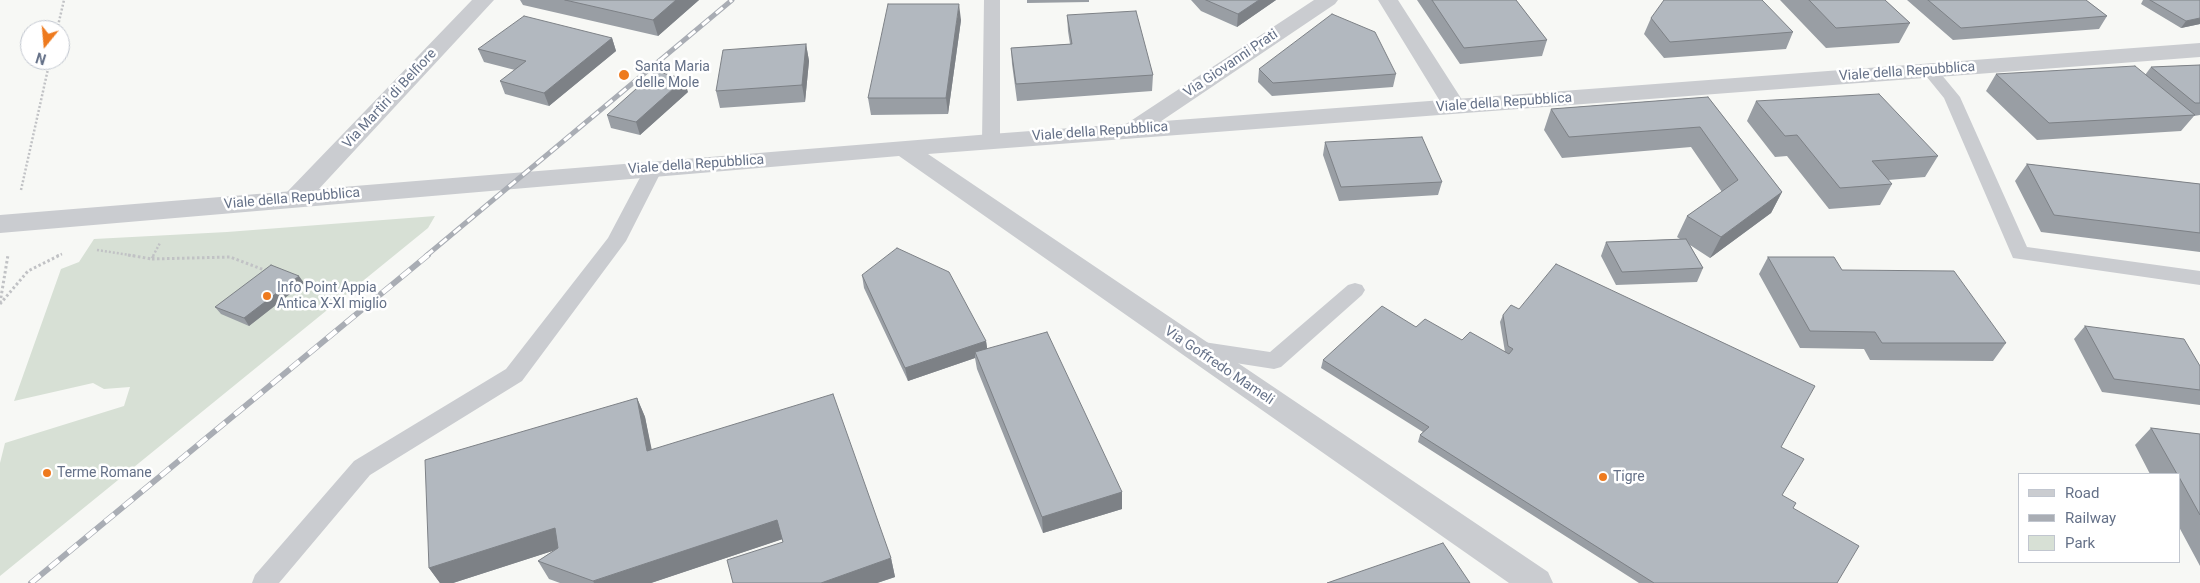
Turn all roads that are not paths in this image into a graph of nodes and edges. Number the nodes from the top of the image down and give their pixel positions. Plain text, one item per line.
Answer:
1 (484, 0) edge
2 (992, 0) edge
3 (1328, 0) edge
4 (1388, 0) edge
5 (2200, 50) edge
6 (1930, 71) junction
7 (1454, 106) junction
8 (1134, 129) junction
9 (991, 141) junction
10 (903, 148) junction
11 (654, 168) junction
12 (296, 198) junction
13 (7, 224) edge
14 (2200, 278) edge
15 (1355, 290) dead end
16 (1193, 348) junction
17 (264, 583) edge
18 (1536, 583) edge

1 - 12 street, Via Martiri di Belfiore
2 - 9 lane
3 - 8 street, Via Giovanni Prati
4 - 7 street
5 - 6 street, Viale della Repubblica
6 - 7 street, Viale della Repubblica
6 - 14 lane
7 - 8 street, Viale della Repubblica
8 - 9 street, Viale della Repubblica
9 - 10 street, Viale della Repubblica
10 - 11 street, Viale della Repubblica
10 - 16 street, Via Goffredo Mameli
11 - 12 street, Viale della Repubblica
11 - 17 lane
12 - 13 street, Viale della Repubblica
15 - 16 lane
16 - 18 street, Via Goffredo Mameli

